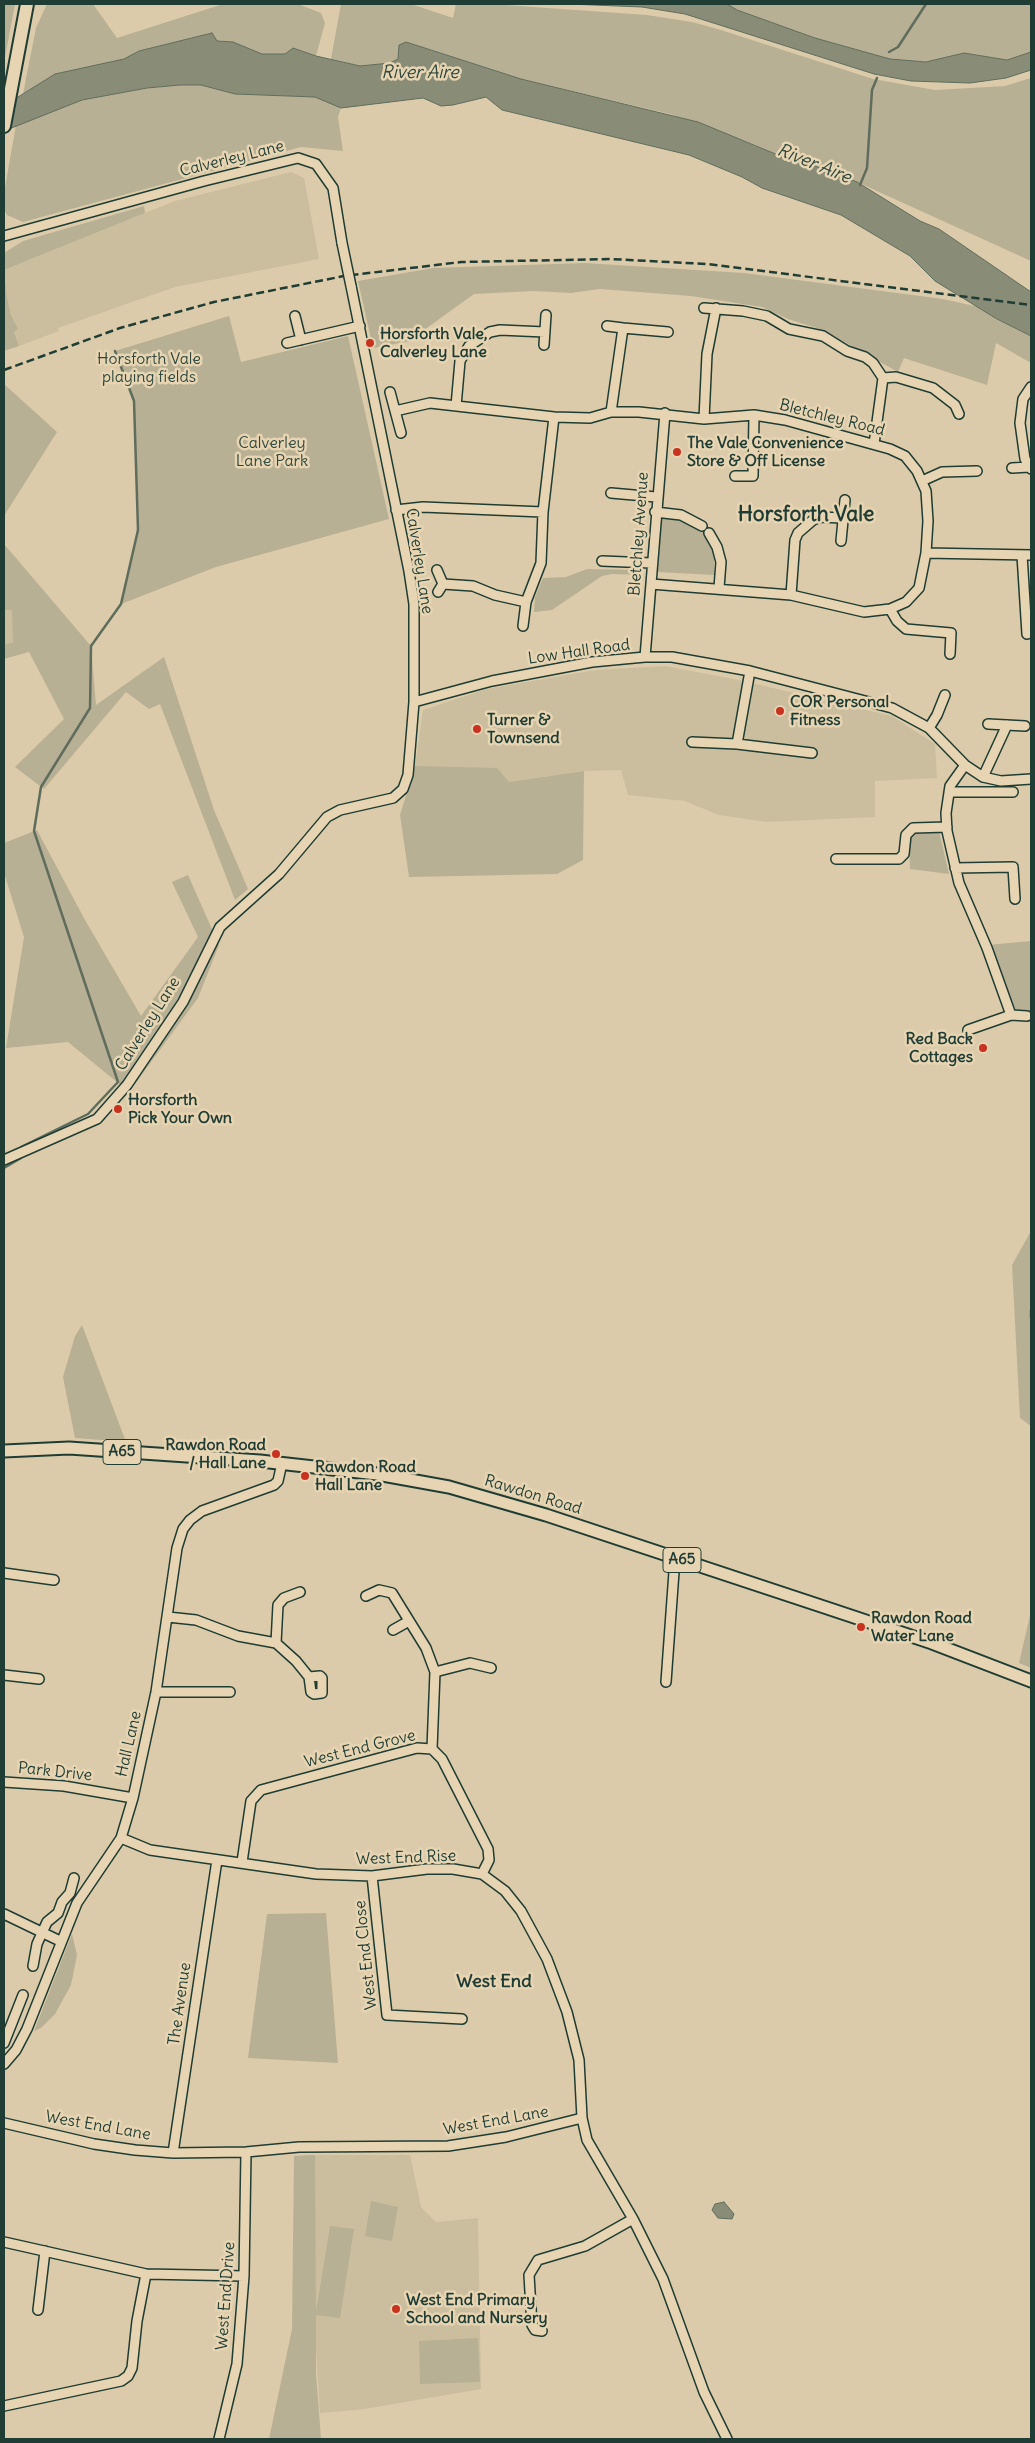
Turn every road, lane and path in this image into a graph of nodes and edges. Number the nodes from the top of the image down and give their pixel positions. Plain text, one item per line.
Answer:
1 (28, 6) edge
2 (4, 126) edge
3 (4, 236) edge
4 (704, 308) dead end
5 (716, 308) junction
6 (546, 315) dead end
7 (295, 316) dead end
8 (360, 326) junction
9 (607, 326) dead end
10 (623, 328) junction
11 (545, 332) junction
12 (668, 332) dead end
13 (301, 340) junction
14 (287, 343) dead end
15 (544, 345) dead end
16 (883, 378) junction
17 (1031, 387) edge
18 (390, 392) dead end
19 (456, 406) junction
20 (395, 411) junction
21 (611, 412) junction
22 (664, 413) junction
23 (959, 414) dead end
24 (754, 415) junction
25 (554, 417) junction
26 (704, 419) junction
27 (401, 433) dead end
28 (874, 444) junction
29 (1012, 468) dead end
30 (1030, 468) edge
31 (977, 471) dead end
32 (735, 476) dead end
33 (922, 481) junction
34 (612, 493) dead end
35 (656, 497) junction
36 (845, 500) dead end
37 (396, 510) junction
38 (543, 512) junction
39 (655, 512) junction
40 (843, 518) junction
41 (702, 526) dead end
42 (709, 533) dead end
43 (841, 541) dead end
44 (926, 553) junction
45 (1027, 555) edge
46 (602, 561) dead end
47 (651, 564) junction
48 (437, 570) dead end
49 (443, 584) junction
50 (650, 584) junction
51 (719, 588) junction
52 (438, 592) dead end
53 (791, 596) junction
54 (526, 602) junction
55 (890, 609) junction
56 (523, 626) dead end
57 (1031, 633) edge
58 (950, 654) dead end
59 (645, 657) junction
60 (750, 671) junction
61 (945, 695) dead end
62 (414, 702) junction
63 (988, 724) dead end
64 (1007, 725) junction
65 (1025, 726) dead end
66 (929, 728) junction
67 (692, 742) dead end
68 (737, 744) junction
69 (812, 752) dead end
70 (965, 765) junction
71 (983, 776) junction
72 (1031, 779) edge
73 (949, 792) junction
74 (1013, 792) dead end
75 (947, 827) junction
76 (836, 859) dead end
77 (956, 868) junction
78 (1015, 899) dead end
79 (1012, 1015) junction
80 (1027, 1016) dead end
81 (968, 1030) dead end
82 (4, 1160) edge
83 (4, 1451) edge
84 (282, 1463) junction
85 (675, 1558) junction
86 (4, 1573) edge
87 (54, 1580) dead end
88 (300, 1592) dead end
89 (366, 1596) dead end
90 (168, 1617) junction
91 (408, 1621) junction
92 (394, 1630) dead end
93 (276, 1643) junction
94 (491, 1668) dead end
95 (435, 1672) junction
96 (4, 1675) edge
97 (309, 1676) dead end
98 (39, 1679) dead end
99 (1031, 1681) edge
100 (666, 1682) dead end
101 (156, 1692) junction
102 (230, 1692) dead end
103 (432, 1749) junction
104 (4, 1782) edge
105 (133, 1798) junction
106 (121, 1838) junction
107 (217, 1860) junction
108 (242, 1862) junction
109 (482, 1874) junction
110 (372, 1876) junction
111 (74, 1878) dead end
112 (4, 1914) edge
113 (43, 1933) junction
114 (60, 1941) junction
115 (33, 1966) dead end
116 (23, 1996) dead end
117 (462, 2019) dead end
118 (7, 2023) edge
119 (4, 2043) edge
120 (4, 2064) edge
121 (582, 2118) junction
122 (4, 2123) edge
123 (246, 2152) junction
124 (173, 2153) junction
125 (634, 2219) junction
126 (4, 2242) edge
127 (45, 2251) junction
128 (146, 2274) junction
129 (244, 2276) junction
130 (38, 2310) dead end
131 (542, 2332) dead end
132 (4, 2406) edge
133 (219, 2439) edge
134 (727, 2439) edge

1 - 2 highway
3 - 8 street, Calverley Lane, bridge
4 - 5 street
5 - 16 street
5 - 26 street
6 - 11 street
7 - 13 street
8 - 13 street
8 - 37 street, Calverley Lane
9 - 10 street
10 - 12 street
10 - 21 street
11 - 15 street
11 - 19 street
13 - 14 street
16 - 23 street
16 - 28 street
17 - 30 street
18 - 20 street
19 - 20 street, Bletchley Road
19 - 25 street, Bletchley Road
20 - 27 street
21 - 22 street, Bletchley Road
21 - 25 street, Bletchley Road
22 - 26 street, Bletchley Road
22 - 35 street, Bletchley Avenue
24 - 26 street, Bletchley Road
24 - 28 street, Bletchley Road
24 - 32 street
25 - 38 street
28 - 33 street, Bletchley Road
29 - 30 street
31 - 33 street
33 - 44 street, Bletchley Road
34 - 35 street
35 - 39 street, Bletchley Avenue
36 - 40 street
37 - 38 street
37 - 62 street, Calverley Lane
38 - 54 street
39 - 41 street
39 - 47 street, Bletchley Avenue
40 - 43 street
40 - 53 street
42 - 51 street
44 - 45 street
44 - 55 street, Bletchley Road
45 - 57 street
46 - 47 street
47 - 50 street, Bletchley Avenue
48 - 49 street
49 - 52 street
49 - 54 street
50 - 51 street, Bletchley Road
50 - 59 street, Bletchley Avenue
51 - 53 street, Bletchley Road
53 - 55 street, Bletchley Road
54 - 56 street
55 - 58 street
59 - 60 street, Low Hall Road
59 - 62 street, Low Hall Road
60 - 66 street, Low Hall Road
60 - 68 street
61 - 66 street
62 - 82 street, Calverley Lane
63 - 64 street
64 - 65 street
64 - 71 street
66 - 70 street, Low Hall Road
67 - 68 street
68 - 69 street
70 - 71 street, Low Hall Road
70 - 73 street
71 - 72 street, Low Hall Road
73 - 74 street
73 - 75 street
75 - 76 street
75 - 77 street
77 - 78 street
77 - 79 street
79 - 80 street
79 - 81 street
83 - 84 main road, Rawdon Road / A65
84 - 85 main road, Rawdon Road / A65
84 - 90 street, Hall Lane
85 - 99 main road, Rawdon Road / A65
85 - 100 street
86 - 87 street
88 - 93 street
89 - 91 street
90 - 93 street
90 - 101 street, Hall Lane
91 - 92 street
91 - 95 street
93 - 97 street
94 - 95 street
95 - 103 street
96 - 98 street
101 - 102 street
101 - 105 street, Hall Lane
103 - 108 street, West End Grove
103 - 109 street, West End Grove
104 - 105 street, Park Drive
105 - 106 street, Hall Lane
106 - 107 street, West End Rise
106 - 114 street, Hall Lane
107 - 108 street, West End Rise
107 - 124 street, The Avenue
108 - 110 street, West End Rise
109 - 110 street, West End Rise
109 - 121 street, West End Rise
110 - 117 street, West End Close
111 - 113 street
112 - 113 street
113 - 114 street
113 - 115 street
114 - 120 street, Hall Lane
116 - 118 street
118 - 119 street
121 - 123 street, West End Lane
121 - 125 street
122 - 124 street, West End Lane
123 - 124 street, West End Lane
123 - 129 street, West End Drive
125 - 131 street
125 - 134 street
126 - 127 street
127 - 128 street
127 - 130 street
128 - 129 street
128 - 132 street
129 - 133 street, West End Drive

